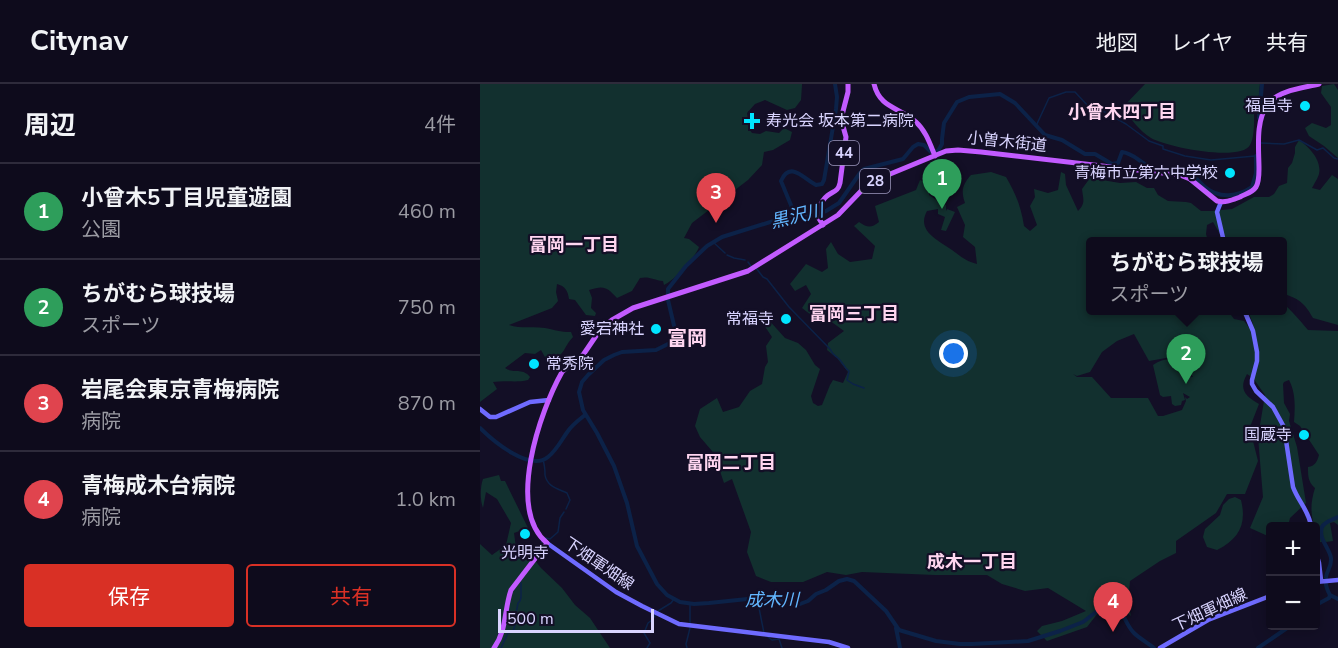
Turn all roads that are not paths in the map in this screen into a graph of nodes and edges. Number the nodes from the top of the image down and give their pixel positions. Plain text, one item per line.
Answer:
1 (848, 84) edge
2 (874, 84) edge
3 (1319, 84) edge
4 (934, 153) junction
5 (1221, 202) junction
6 (823, 225) junction
7 (1223, 237) edge
8 (1246, 315) edge
9 (549, 400) junction
10 (480, 409) edge
11 (1310, 522) edge
12 (547, 543) junction
13 (1338, 580) edge
14 (1322, 581) edge
15 (1266, 598) edge
16 (494, 648) edge
17 (848, 648) edge
18 (1160, 648) edge

1 - 6 main road, 44
2 - 4 main road
3 - 5 main road
4 - 5 main road, 小曽木街道 / 28
4 - 6 main road, 小曽木街道 / 28
5 - 7 main road
6 - 9 main road, 小曽木街道 / 28
8 - 11 main road
9 - 10 main road
9 - 12 main road, 小曽木街道 / 28
12 - 16 main road
12 - 17 main road, 下畑軍畑線
13 - 14 main road
15 - 18 main road, 下畑軍畑線

